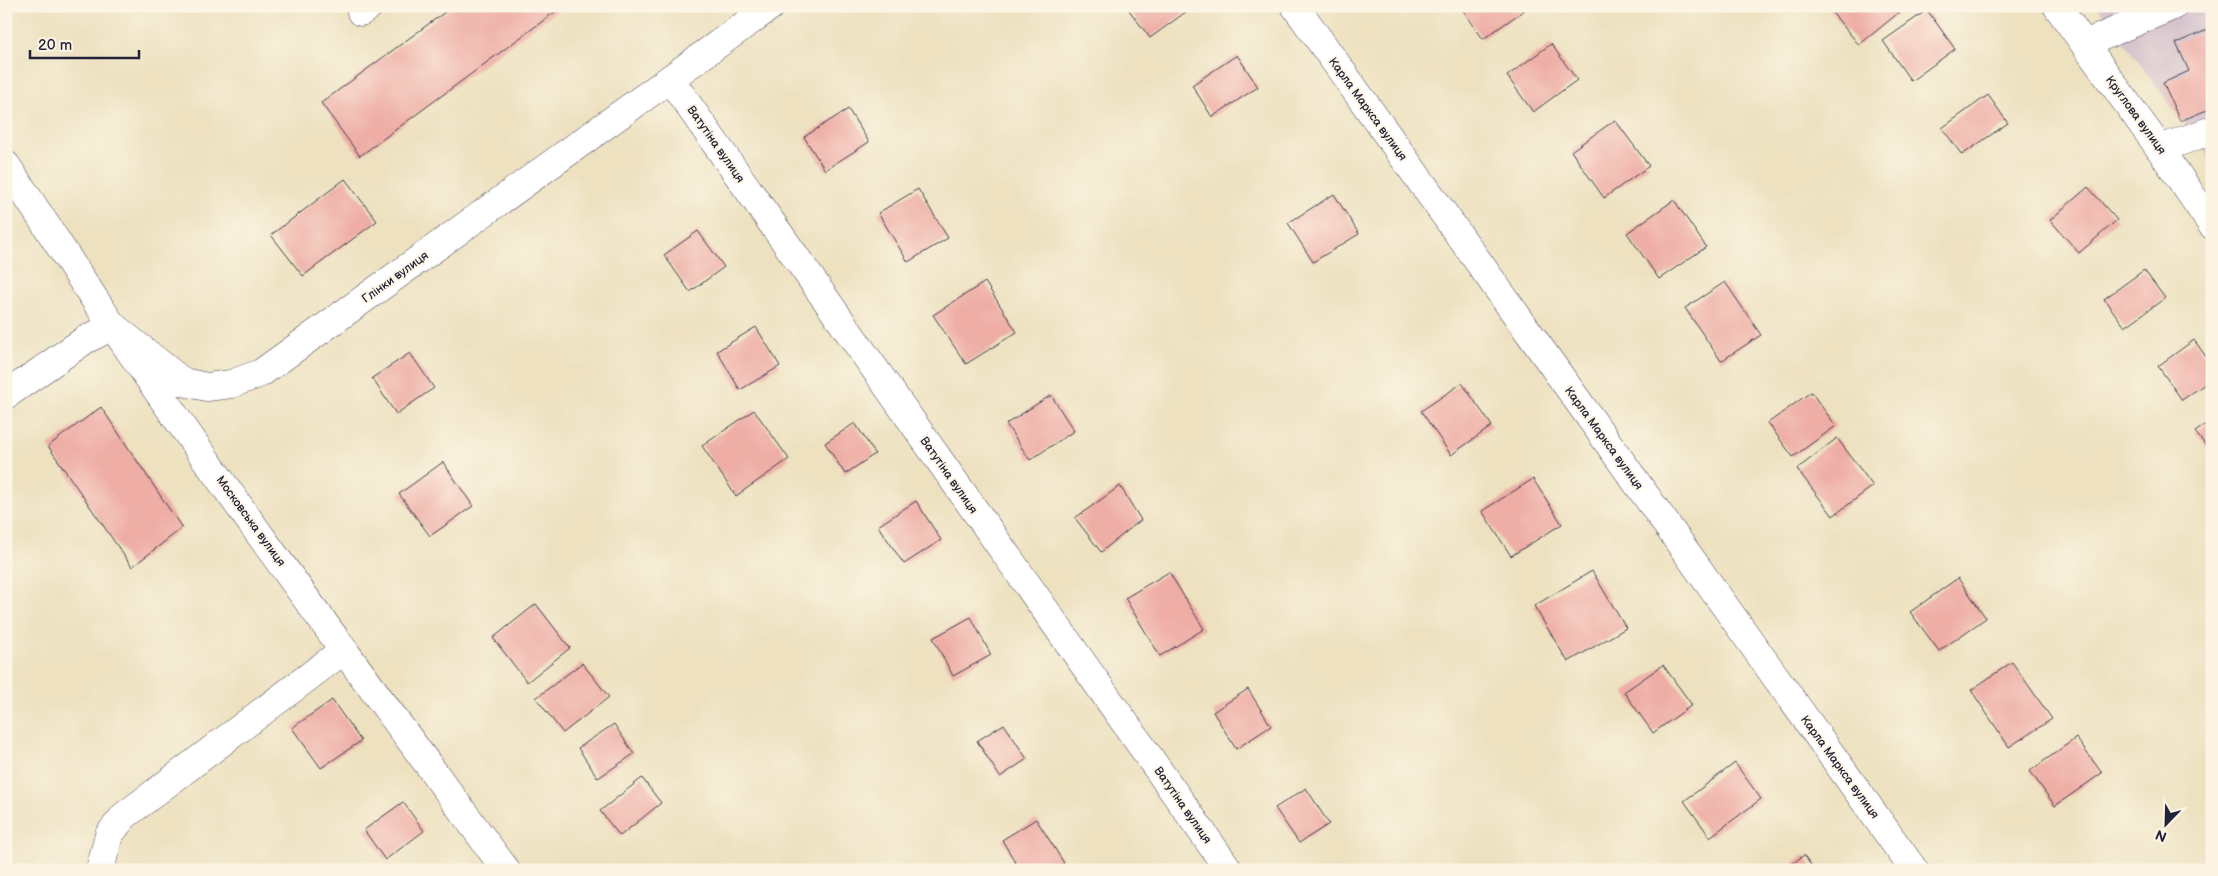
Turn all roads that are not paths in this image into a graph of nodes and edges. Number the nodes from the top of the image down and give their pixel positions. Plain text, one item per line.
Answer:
1 (771, 6) edge
2 (1295, 6) edge
3 (2057, 6) edge
4 (2173, 6) edge
5 (2085, 44) junction
6 (670, 79) junction
7 (2212, 130) edge
8 (2160, 149) junction
9 (6, 165) edge
10 (2212, 225) edge
11 (113, 326) junction
12 (6, 395) edge
13 (344, 650) junction
14 (100, 870) edge
15 (506, 870) edge
16 (1229, 870) edge
17 (1914, 870) edge

1 - 6 street, Глінки вулиця
2 - 17 street, Карла Маркса вулиця
3 - 5 street, Круглова вулиця
4 - 5 street
5 - 8 street, Круглова вулиця
6 - 11 street, Глінки вулиця
6 - 16 street, Ватутіна вулиця
7 - 8 street
8 - 10 street, Круглова вулиця
9 - 11 street, Московська вулиця
11 - 12 street
11 - 13 street, Московська вулиця
13 - 14 street
13 - 15 street, Московська вулиця

